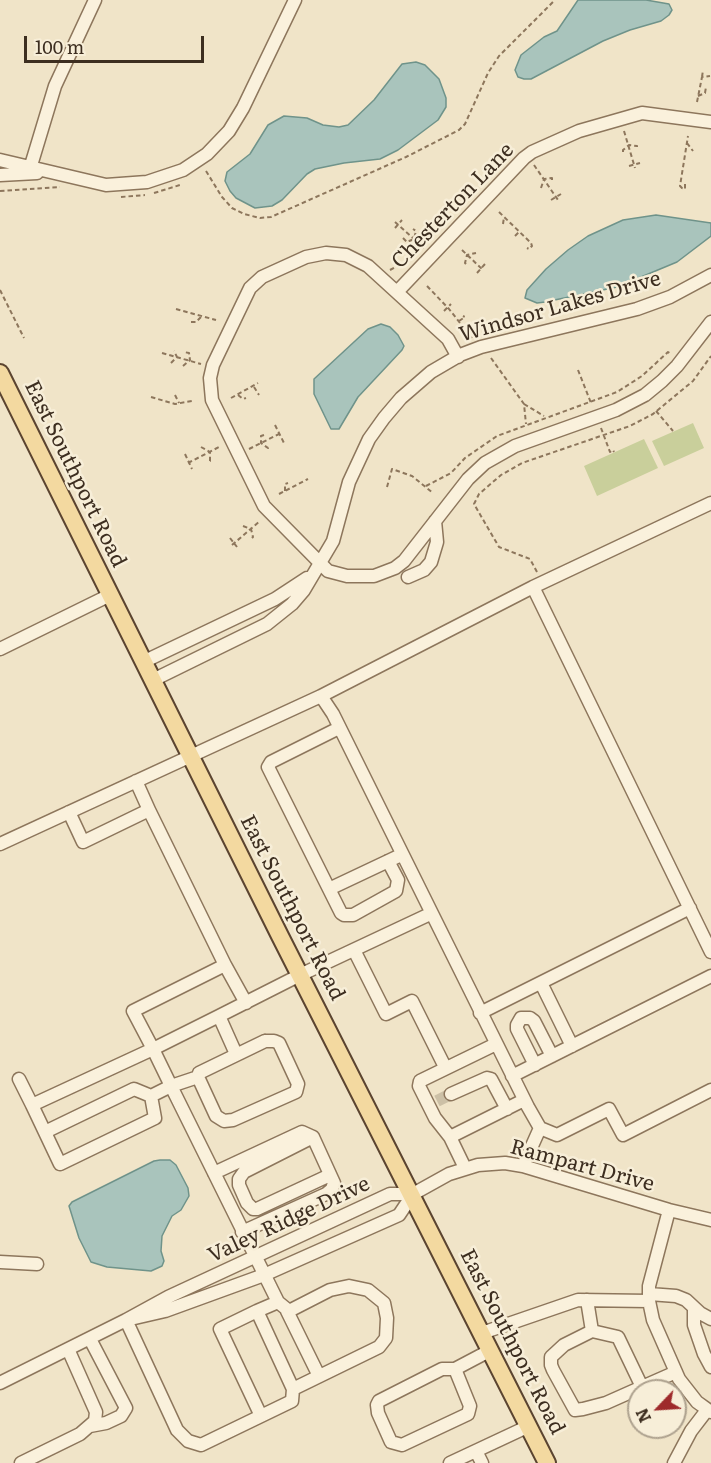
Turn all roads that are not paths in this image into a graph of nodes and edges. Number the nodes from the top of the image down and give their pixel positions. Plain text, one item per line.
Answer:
1 (95, 0) edge
2 (295, 0) edge
3 (711, 122) edge
4 (0, 160) edge
5 (30, 169) junction
6 (0, 176) edge
7 (709, 281) edge
8 (397, 292) junction
9 (711, 322) edge
10 (458, 357) junction
11 (0, 373) edge
12 (711, 503) edge
13 (435, 521) junction
14 (320, 565) junction
15 (408, 577) dead end
16 (538, 584) junction
17 (110, 595) junction
18 (0, 649) edge
19 (144, 662) junction
20 (153, 680) junction
21 (321, 696) junction
22 (339, 728) junction
23 (190, 756) junction
24 (136, 781) junction
25 (149, 810) junction
26 (69, 812) junction
27 (0, 844) edge
28 (401, 855) junction
29 (388, 861) junction
30 (328, 889) junction
31 (690, 908) junction
32 (430, 914) junction
33 (354, 950) junction
34 (711, 952) edge
35 (225, 965) junction
36 (300, 975) junction
37 (711, 976) edge
38 (541, 983) junction
39 (246, 1003) junction
40 (480, 1013) junction
41 (219, 1016) junction
42 (496, 1044) junction
43 (572, 1046) junction
44 (153, 1048) junction
45 (236, 1054) junction
46 (552, 1056) junction
47 (535, 1065) junction
48 (445, 1067) junction
49 (512, 1076) junction
50 (198, 1077) junction
51 (19, 1079) dead end
52 (171, 1086) junction
53 (711, 1090) edge
54 (451, 1094) tunnel mouth
55 (151, 1096) junction
56 (524, 1100) junction
57 (32, 1105) junction
58 (507, 1109) junction
59 (540, 1128) junction
60 (45, 1132) junction
61 (314, 1137) junction
62 (450, 1137) junction
63 (523, 1166) junction
64 (465, 1168) junction
65 (214, 1173) junction
66 (330, 1175) junction
67 (413, 1194) junction
68 (669, 1210) junction
69 (711, 1220) edge
70 (242, 1232) junction
71 (255, 1257) junction
72 (0, 1262) edge
73 (37, 1264) dead end
74 (264, 1275) junction
75 (649, 1297) junction
76 (587, 1300) junction
77 (283, 1306) junction
78 (694, 1308) junction
79 (256, 1311) junction
80 (711, 1319) edge
81 (126, 1320) junction
82 (592, 1331) junction
83 (482, 1333) junction
84 (90, 1339) junction
85 (68, 1349) junction
86 (491, 1350) junction
87 (711, 1367) edge
88 (455, 1369) junction
89 (676, 1372) junction
90 (319, 1376) junction
91 (638, 1379) edge
92 (660, 1379) edge
93 (0, 1383) edge
94 (293, 1389) junction
95 (627, 1394) edge
96 (709, 1411) edge
97 (261, 1416) junction
98 (90, 1426) junction
99 (529, 1426) junction
100 (476, 1451) junction
101 (21, 1463) edge
102 (450, 1463) edge
103 (482, 1463) edge
104 (547, 1463) edge
105 (674, 1463) edge

1 - 5 street
2 - 5 street
3 - 8 street, Chesterton Lane
4 - 5 street
5 - 6 street
7 - 10 street, Windsor Lakes Drive
8 - 10 street
8 - 14 street
9 - 13 street
10 - 14 street, Windsor Lakes Drive
11 - 17 main road, East Southport Road
12 - 16 street
13 - 14 street
13 - 15 street
14 - 19 street, Windsor Lakes Drive
14 - 20 street, Windsor Lakes Drive
16 - 21 street
16 - 31 street
17 - 18 street
17 - 19 main road, East Southport Road
19 - 20 main road, East Southport Road
20 - 23 main road, East Southport Road
21 - 22 street
21 - 23 street
22 - 28 street
22 - 30 street
23 - 24 street
23 - 36 main road, East Southport Road
24 - 25 street
24 - 26 street
25 - 26 street
25 - 35 street
26 - 27 street
28 - 29 street
28 - 32 street
29 - 30 street
29 - 30 street
31 - 34 street
31 - 38 street
32 - 33 street
32 - 40 street
33 - 36 street
33 - 48 street
35 - 39 street
35 - 44 street
36 - 39 street
36 - 67 main road, East Southport Road
37 - 43 street
38 - 40 street
38 - 43 street
39 - 41 street
40 - 42 street
41 - 44 street
41 - 45 street
42 - 48 street
42 - 49 street
43 - 46 street
44 - 52 street
44 - 57 street
45 - 50 street
45 - 50 street
46 - 47 street
46 - 47 street
47 - 49 street
48 - 62 street
49 - 56 street
50 - 52 street
51 - 57 street
52 - 55 street
52 - 65 street
53 - 59 street
54 - 58 street
55 - 60 street
55 - 60 street
56 - 58 street
56 - 59 street
57 - 60 street
58 - 62 street
59 - 63 street
61 - 65 street
61 - 66 street
61 - 66 street
62 - 64 street
63 - 64 street, Rampart Drive
63 - 68 street, Rampart Drive
64 - 67 street, Rampart Drive
65 - 70 street
66 - 70 street
67 - 71 street, Valey Ridge Drive
67 - 74 street, Valey Ridge Drive
67 - 83 main road, East Southport Road
68 - 69 street, Rampart Drive
68 - 75 street
70 - 71 street
71 - 74 street
71 - 81 street, Valey Ridge Drive
72 - 73 street
74 - 77 street
74 - 81 street, Valey Ridge Drive
75 - 76 street
75 - 78 street
75 - 89 street
76 - 82 street
76 - 83 street
77 - 79 street
77 - 90 street
77 - 90 street
78 - 80 street
78 - 87 street
79 - 94 street
79 - 97 street
81 - 84 street, Valey Ridge Drive
81 - 97 street
82 - 91 street
82 - 95 street
83 - 86 main road, East Southport Road
84 - 85 street, Valey Ridge Drive
84 - 98 street
85 - 93 street, Valey Ridge Drive
85 - 98 street
86 - 88 street
86 - 99 main road, East Southport Road
88 - 88 street
89 - 92 street
89 - 96 street
90 - 94 street
94 - 97 street
96 - 105 street
98 - 101 street
99 - 100 street
99 - 104 main road, East Southport Road
100 - 102 street
100 - 103 street

